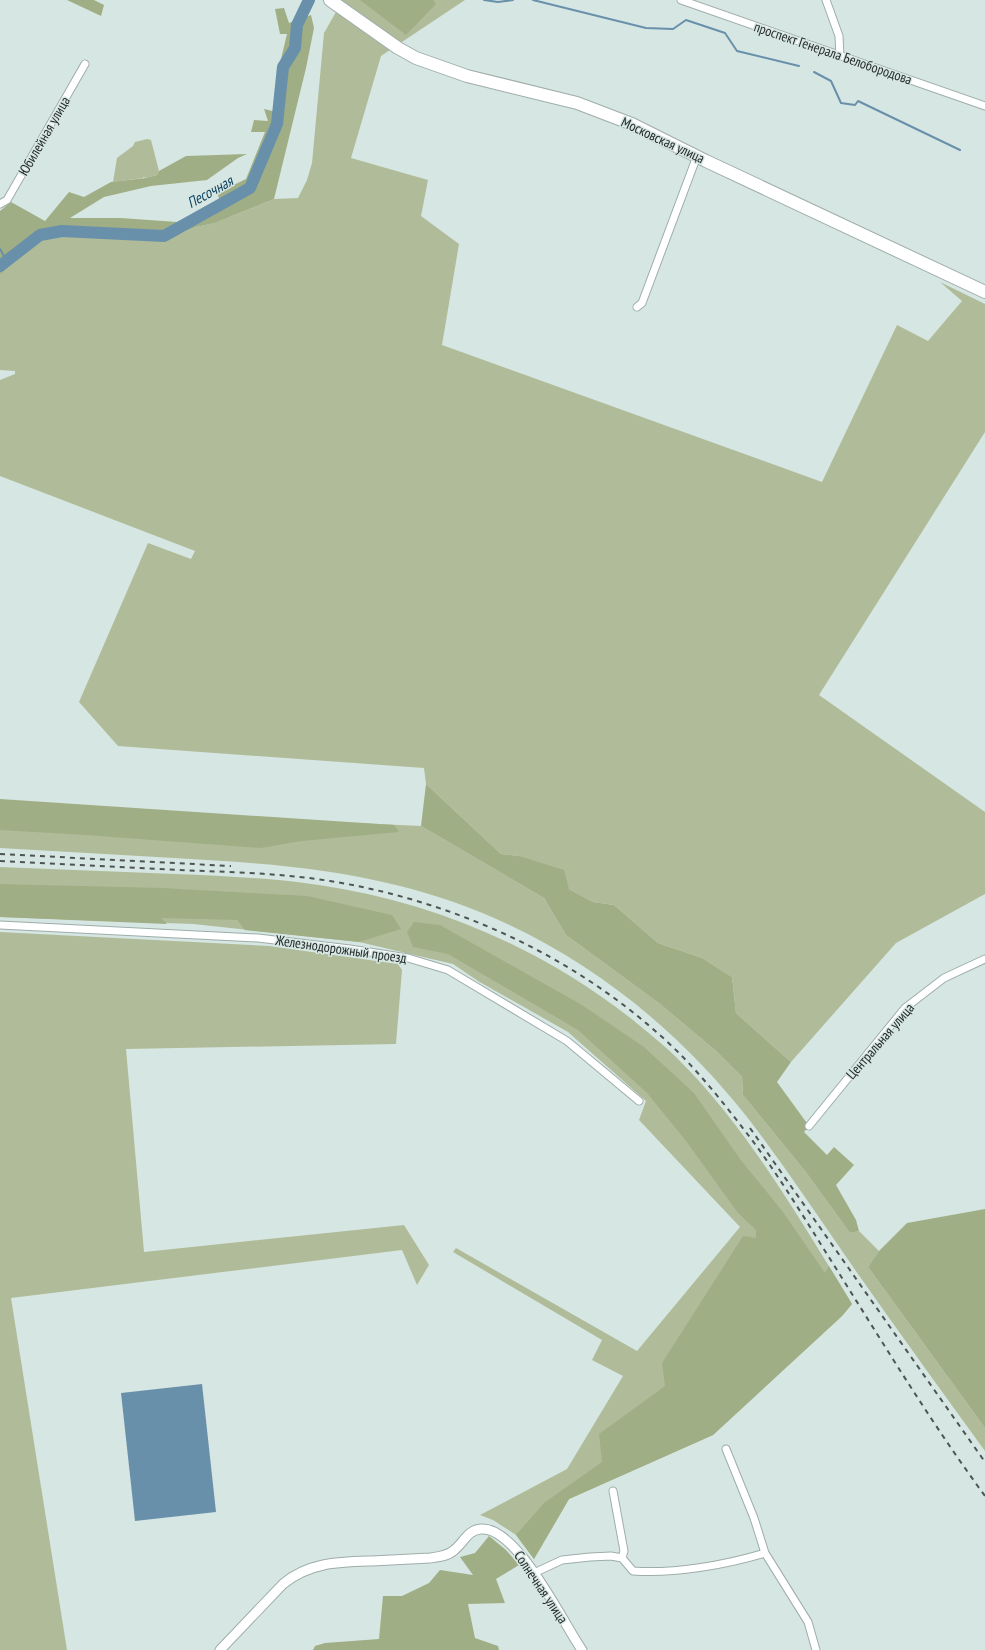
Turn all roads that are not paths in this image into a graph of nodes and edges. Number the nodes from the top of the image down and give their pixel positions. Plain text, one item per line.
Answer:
1 (681, 0) edge
2 (829, 1) edge
3 (333, 2) edge
4 (840, 56) junction
5 (86, 64) dead end
6 (985, 106) edge
7 (697, 156) junction
8 (0, 204) edge
9 (985, 292) edge
10 (637, 308) dead end
11 (0, 925) edge
12 (985, 960) edge
13 (639, 1101) dead end
14 (809, 1126) dead end
15 (726, 1449) dead end
16 (613, 1491) dead end
17 (765, 1553) junction
18 (622, 1558) junction
19 (534, 1573) junction
20 (220, 1650) edge
21 (582, 1650) edge
22 (816, 1650) edge

1 - 4 street, проспект Генерала Белобородова
2 - 4 street
3 - 7 main road, Московская улица
4 - 6 street, проспект Генерала Белобородова
5 - 8 street, Юбилейная улица
7 - 9 main road, Московская улица
7 - 10 street
11 - 13 street, Железнодорожный проезд
12 - 14 street, Центральная улица
15 - 17 street
16 - 18 street
17 - 18 street
17 - 22 street
18 - 19 street
19 - 20 street, Солнечная улица
19 - 21 street, Солнечная улица

